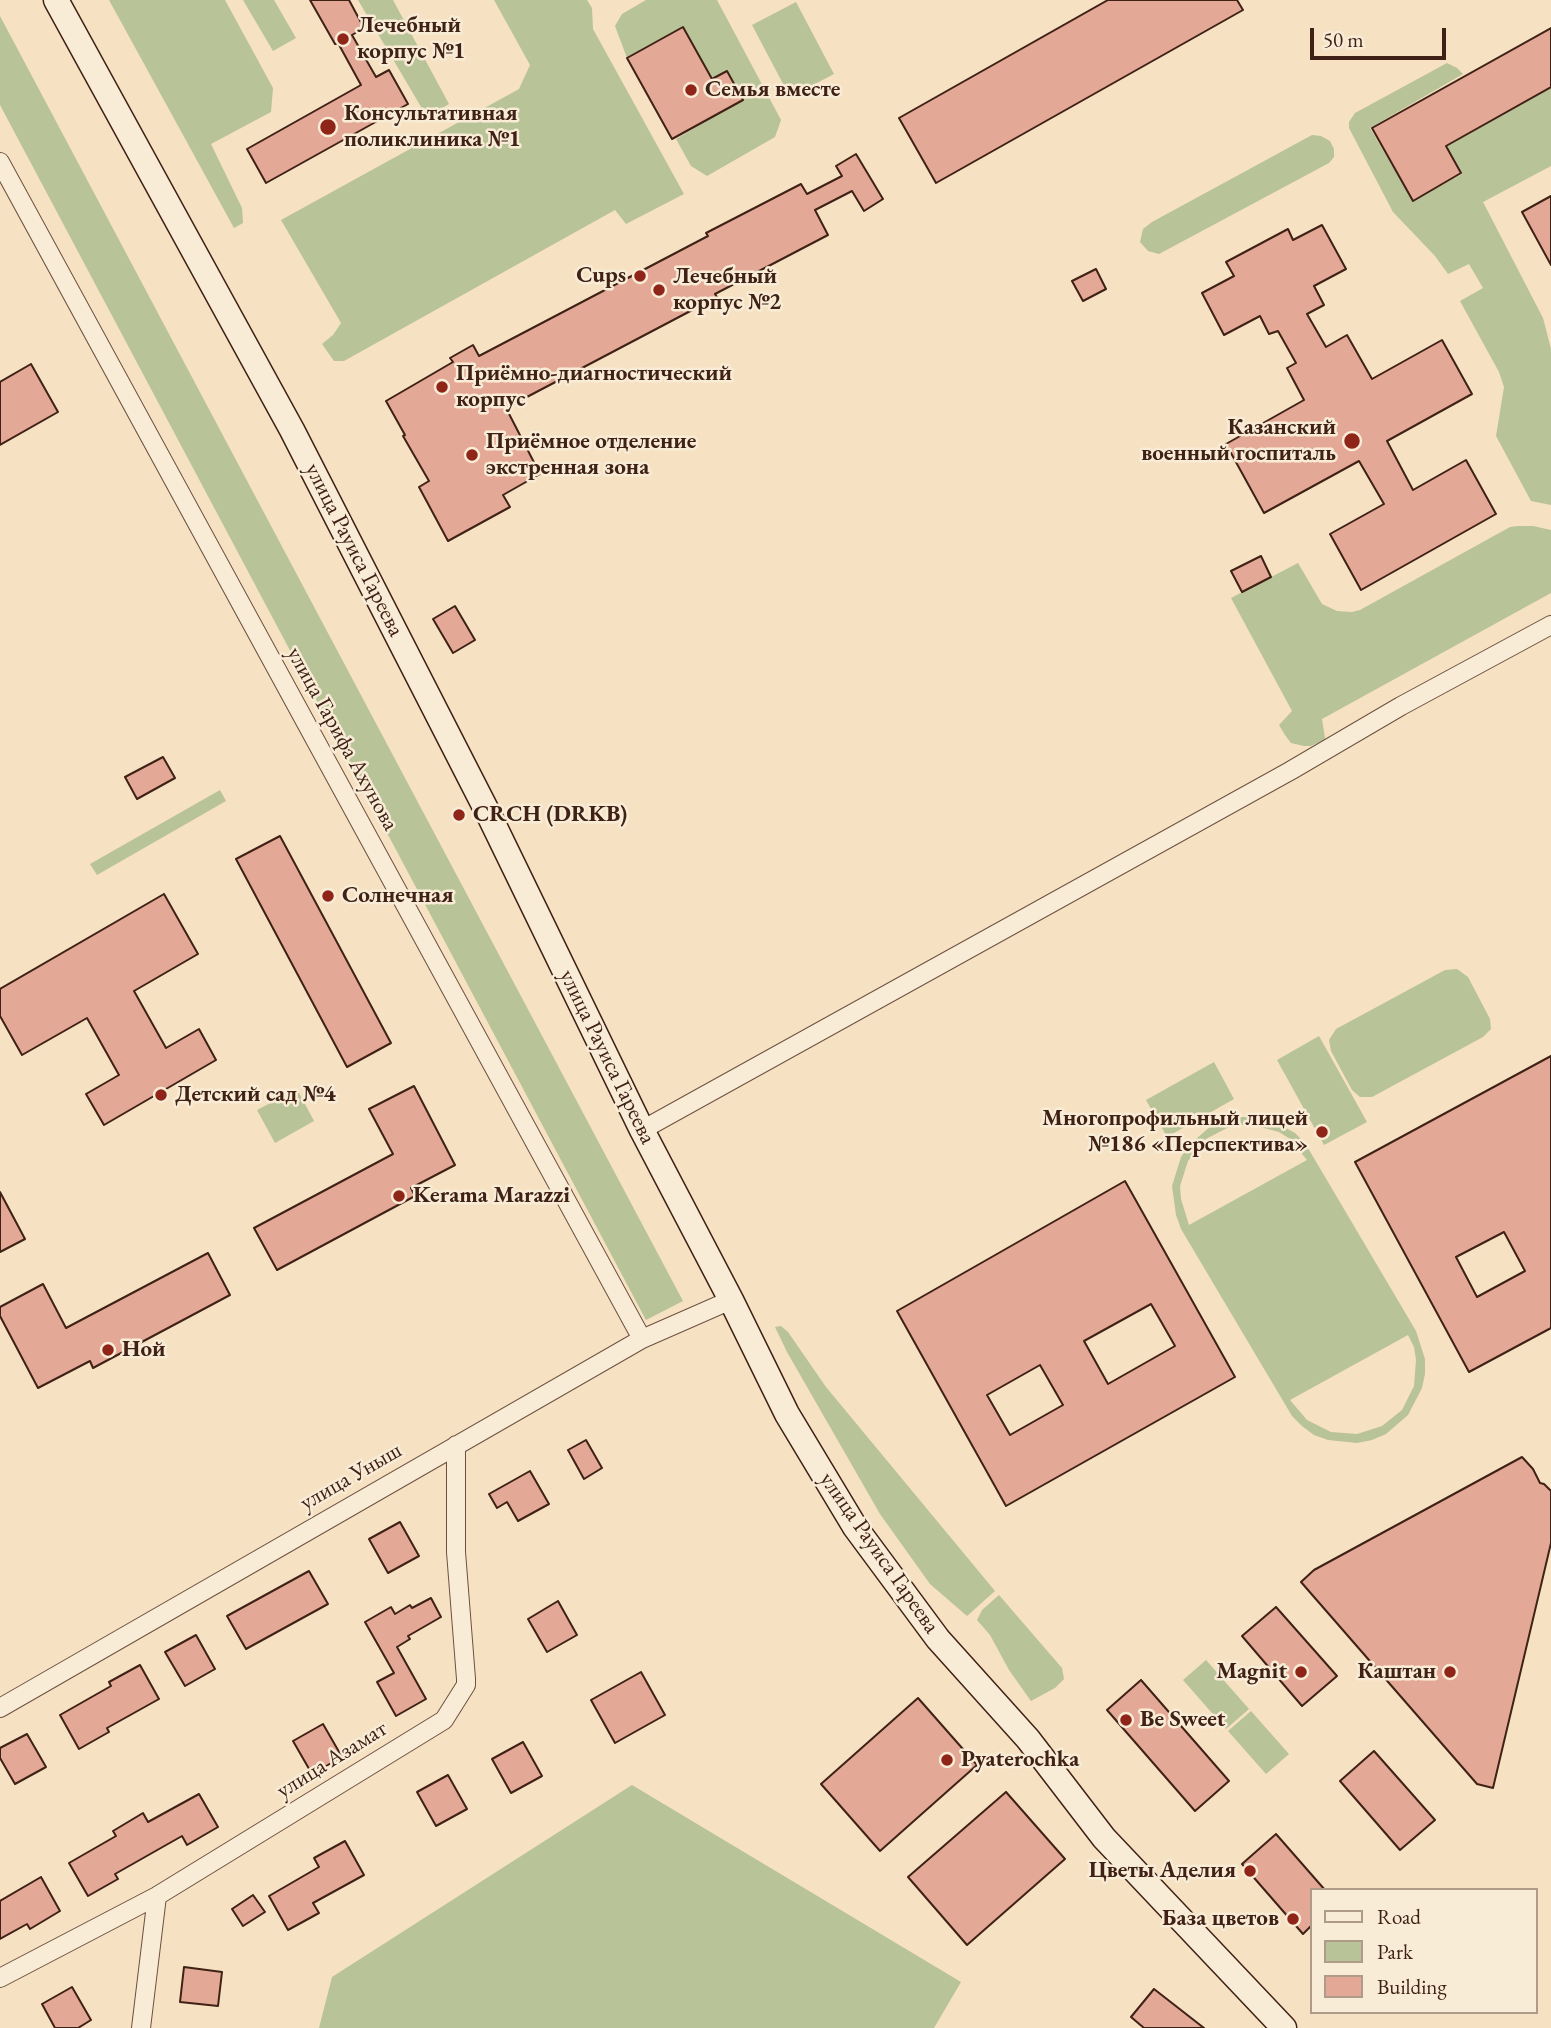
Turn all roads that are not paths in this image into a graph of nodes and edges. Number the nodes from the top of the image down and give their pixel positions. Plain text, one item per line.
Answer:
1 (56, 0) edge
2 (0, 162) edge
3 (1551, 625) edge
4 (642, 1130) junction
5 (731, 1300) junction
6 (642, 1339) junction
7 (456, 1445) junction
8 (0, 1708) edge
9 (157, 1896) junction
10 (0, 1978) edge
11 (141, 2028) edge
12 (1284, 2028) edge

1 - 4 street, улица Рауиса Гареева
2 - 6 street, улица Гарифа Ахунова
3 - 4 street
4 - 5 street, улица Рауиса Гареева
5 - 6 street, улица Уныш
5 - 12 street, улица Рауиса Гареева
6 - 7 street, улица Уныш
7 - 8 street, улица Уныш
7 - 9 street, улица Азамат
9 - 10 street, улица Азамат
9 - 11 street

